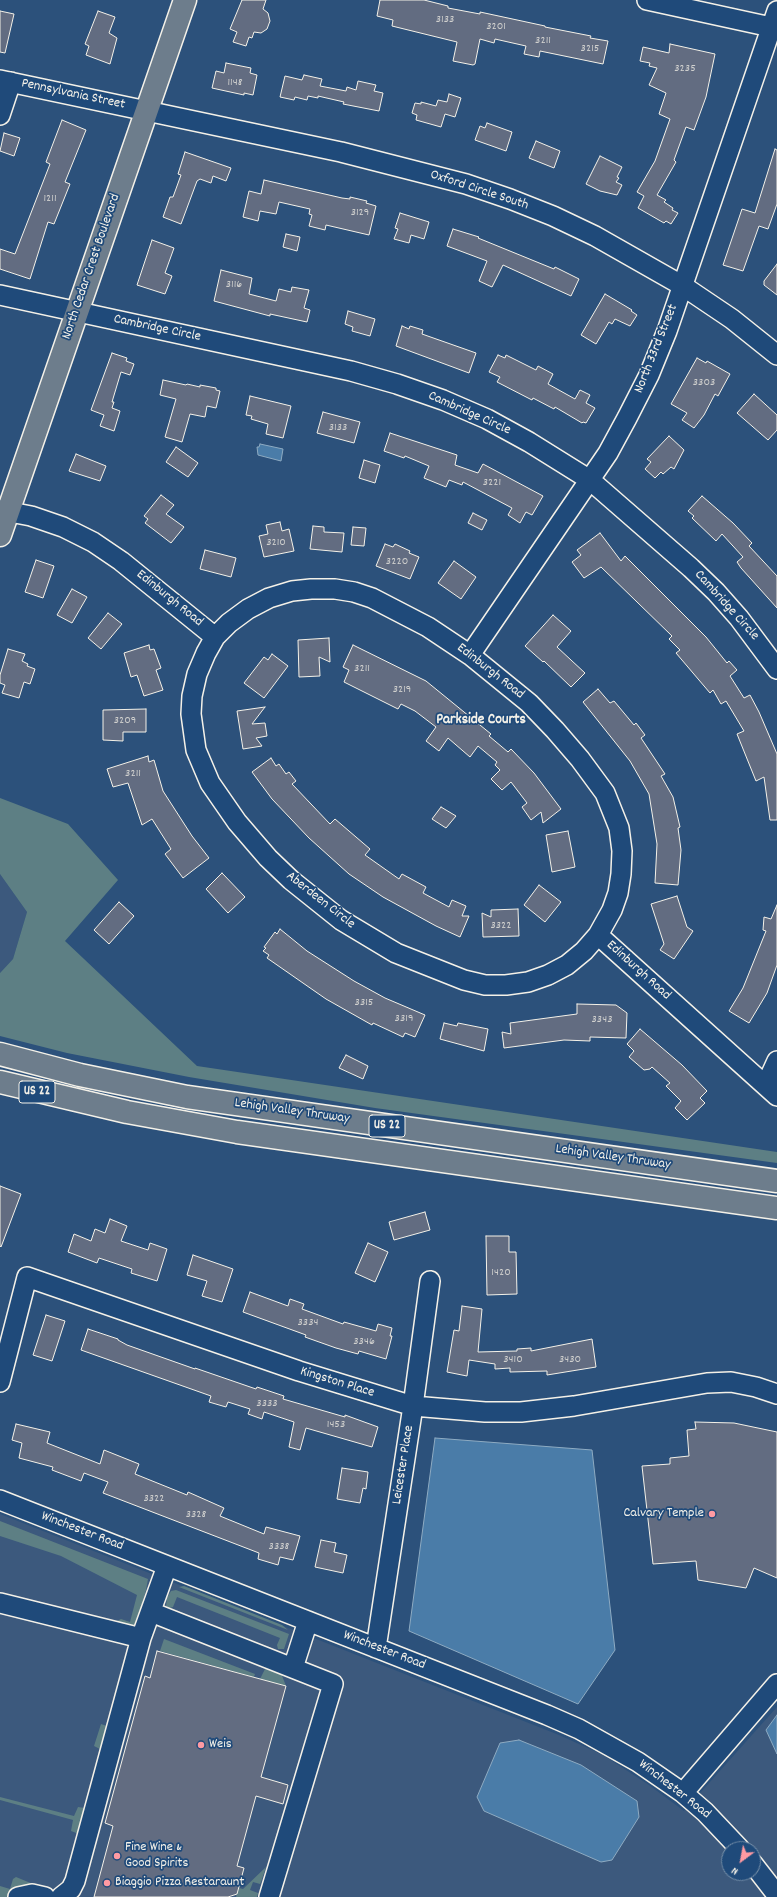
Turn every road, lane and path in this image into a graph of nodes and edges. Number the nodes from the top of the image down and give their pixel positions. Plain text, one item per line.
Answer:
1 (185, 0) edge
2 (647, 0) edge
3 (775, 22) edge
4 (5, 81) edge
5 (147, 110) junction
6 (0, 114) edge
7 (683, 286) junction
8 (0, 295) edge
9 (77, 312) junction
10 (777, 355) edge
11 (590, 480) junction
12 (4, 511) edge
13 (0, 535) edge
14 (215, 637) junction
15 (470, 655) junction
16 (777, 670) edge
17 (598, 935) junction
18 (0, 1054) edge
19 (777, 1061) edge
20 (0, 1082) edge
21 (771, 1091) edge
22 (777, 1181) edge
23 (777, 1208) edge
24 (430, 1281) dead end
25 (0, 1382) edge
26 (777, 1394) edge
27 (413, 1406) junction
28 (0, 1500) edge
29 (167, 1566) junction
30 (0, 1602) edge
31 (151, 1612) junction
32 (308, 1621) junction
33 (141, 1638) junction
34 (376, 1648) junction
35 (294, 1668) junction
36 (777, 1684) edge
37 (683, 1793) junction
38 (732, 1841) edge
39 (761, 1874) edge
40 (777, 1895) edge
41 (18, 1897) edge
42 (44, 1897) edge
43 (61, 1897) edge
44 (269, 1897) edge

1 - 5 main road, North Cedar Crest Boulevard
2 - 3 street
3 - 7 street, North 33rd Street
4 - 5 street, Pennsylvania Street
4 - 6 street
5 - 7 street, Oxford Circle South
5 - 9 main road, North Cedar Crest Boulevard
7 - 10 street, Oxford Circle South
7 - 11 street, North 33rd Street
8 - 9 street, Cambridge Circle
9 - 11 street, Cambridge Circle
9 - 12 main road, North Cedar Crest Boulevard
11 - 15 street, North 33rd Street
11 - 16 street, Cambridge Circle
12 - 13 main road, North Cedar Crest Boulevard
12 - 14 street, Edinburgh Road
14 - 15 street, Edinburgh Road
14 - 17 street, Aberdeen Circle
15 - 17 street, Edinburgh Road
17 - 21 street, Edinburgh Road
18 - 22 main road, Lehigh Valley Thruway / US 22
19 - 21 street
20 - 23 main road, Lehigh Valley Thruway / US 22
24 - 27 street, Leicester Place
25 - 27 street, Kingston Place
26 - 27 street, Kingston Place
27 - 34 street, Leicester Place
28 - 29 street, Winchester Road
29 - 31 street
29 - 32 street, Winchester Road
30 - 33 street
31 - 33 street
31 - 35 street
32 - 34 street, Winchester Road
32 - 35 street
33 - 43 street
34 - 37 street, Winchester Road
35 - 44 street
36 - 37 street
37 - 38 street, Winchester Road
39 - 40 street
41 - 42 street

